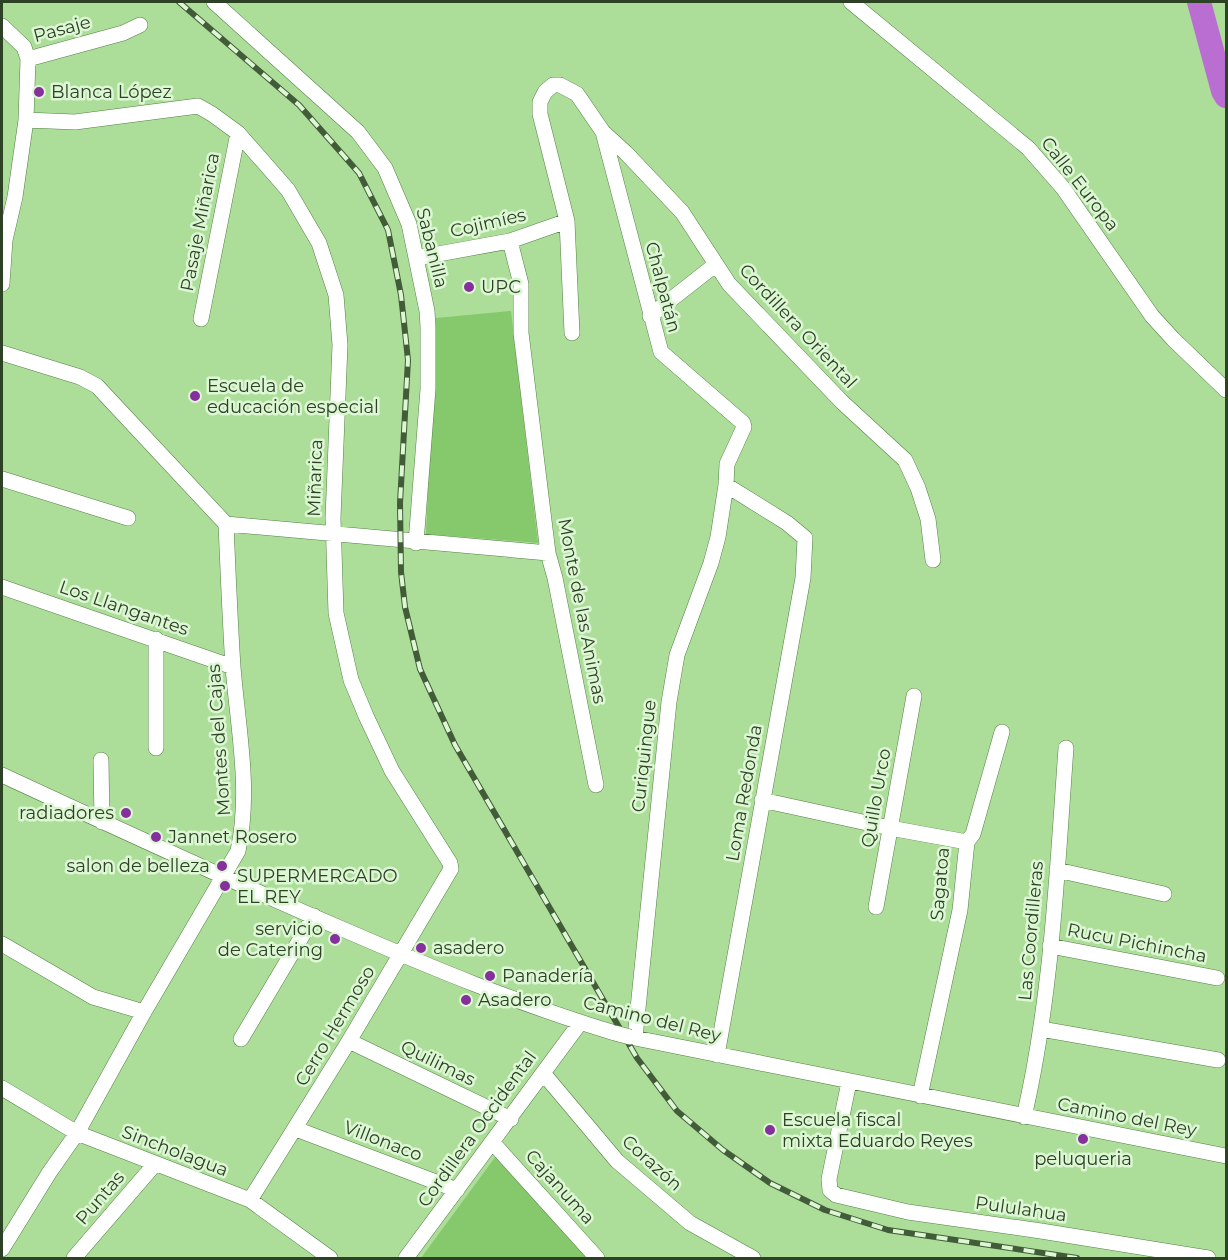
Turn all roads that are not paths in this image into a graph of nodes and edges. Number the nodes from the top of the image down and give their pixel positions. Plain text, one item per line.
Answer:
1 (214, 2) edge
2 (850, 2) edge
3 (140, 25) dead end
4 (2, 26) edge
5 (28, 59) junction
6 (26, 120) junction
7 (603, 132) junction
8 (238, 133) junction
9 (567, 221) junction
10 (3, 239) edge
11 (510, 241) junction
12 (416, 258) junction
13 (716, 266) junction
14 (2, 284) edge
15 (650, 316) junction
16 (201, 319) dead end
17 (572, 333) dead end
18 (2, 353) edge
19 (1227, 390) edge
20 (2, 479) edge
21 (726, 485) junction
22 (128, 518) dead end
23 (226, 524) junction
24 (333, 535) junction
25 (416, 543) junction
26 (549, 553) junction
27 (933, 561) dead end
28 (2, 587) edge
29 (156, 639) junction
30 (233, 667) junction
31 (914, 696) dead end
32 (1002, 732) dead end
33 (156, 748) dead end
34 (1066, 748) dead end
35 (101, 760) dead end
36 (2, 775) edge
37 (596, 785) dead end
38 (762, 800) junction
39 (102, 822) junction
40 (890, 828) junction
41 (967, 842) junction
42 (450, 869) joint
43 (1057, 870) junction
44 (223, 877) junction
45 (1164, 894) dead end
46 (876, 907) dead end
47 (314, 916) junction
48 (2, 944) edge
49 (1050, 946) junction
50 (400, 954) junction
51 (1217, 978) dead end
52 (144, 1012) junction
53 (580, 1023) junction
54 (1041, 1029) junction
55 (626, 1036) junction
56 (241, 1039) dead end
57 (349, 1041) junction
58 (717, 1055) junction
59 (1218, 1060) dead end
60 (543, 1074) junction
61 (849, 1082) junction
62 (2, 1088) edge
63 (920, 1096) junction
64 (1024, 1117) junction
65 (510, 1119) junction
66 (296, 1129) junction
67 (77, 1134) junction
68 (493, 1143) junction
69 (1227, 1156) edge
70 (155, 1164) junction
71 (457, 1190) junction
72 (250, 1200) junction
73 (2, 1249) edge
74 (75, 1258) edge
75 (330, 1258) edge
76 (406, 1258) edge
77 (597, 1258) edge
78 (753, 1258) edge
79 (1208, 1258) edge

1 - 12 street, Sabanilla
2 - 19 street, Calle Europa
3 - 5 street, Pasaje
4 - 5 street
5 - 6 street
6 - 8 street, Miñarica
6 - 10 street
7 - 9 street, Cordillera Oriental
7 - 13 street, Cordillera Oriental
7 - 15 street, Chalpatán
8 - 16 street, Pasaje Miñarica
8 - 24 street, Miñarica
9 - 11 street, Cojimíes
9 - 17 street
10 - 14 street
11 - 12 street, Cojimíes
11 - 26 street, Monte de las Animas
12 - 25 street, Sabanilla
13 - 15 street
13 - 27 street, Cordillera Oriental
15 - 21 street, Chalpatán
18 - 23 street
20 - 22 street
21 - 38 street, Loma Redonda
21 - 55 street, Curiquingue
23 - 24 street
23 - 30 street, Montes del Cajas
24 - 25 street
24 - 42 street, Miñarica
25 - 26 street
26 - 37 street, Monte de las Animas
28 - 29 street, Los Llangantes
29 - 30 street, Los Llangantes
29 - 33 street
30 - 44 street, Montes del Cajas
31 - 40 street, Quillo Urco
32 - 41 street
34 - 43 street, Las Coordilleras
35 - 39 street
36 - 39 street, Camino del Rey
38 - 40 street, Sagatoa
38 - 58 street, Loma Redonda
39 - 44 street, Camino del Rey
40 - 41 street, Sagatoa
40 - 46 street, Quillo Urco
41 - 63 street, Sagatoa
42 - 50 street, Cerro Hermoso
43 - 45 street
43 - 49 street, Las Coordilleras
44 - 47 street, Camino del Rey
44 - 52 street, Montes del Cajas
47 - 50 street, Camino del Rey
47 - 56 street
48 - 52 street
49 - 51 street, Rucu Pichincha
49 - 54 street, Las Coordilleras
50 - 53 street, Camino del Rey
50 - 57 street, Cerro Hermoso
52 - 67 street, Montes del Cajas
53 - 55 street, Camino del Rey
53 - 60 street, Cordillera Occidental
54 - 59 street
54 - 64 street, Las Coordilleras
55 - 58 street, Camino del Rey
57 - 65 street, Quilimas
57 - 66 street, Cerro Hermoso
58 - 61 street, Camino del Rey
60 - 65 street, Cordillera Occidental
60 - 78 street, Corazón
61 - 63 street, Camino del Rey
61 - 79 street, Pululahua
62 - 67 street, Sincholagua
63 - 64 street, Camino del Rey
64 - 69 street, Camino del Rey
65 - 68 street, Cordillera Occidental
66 - 71 street, Villonaco
66 - 72 street, Cerro Hermoso
67 - 70 street, Sincholagua
67 - 73 street, Montes del Cajas
68 - 71 street, Cordillera Occidental
68 - 77 street, Cajanuma
70 - 72 street, Sincholagua
70 - 74 street, Puntas
71 - 76 street, Cordillera Occidental
72 - 75 street, Sincholagua

